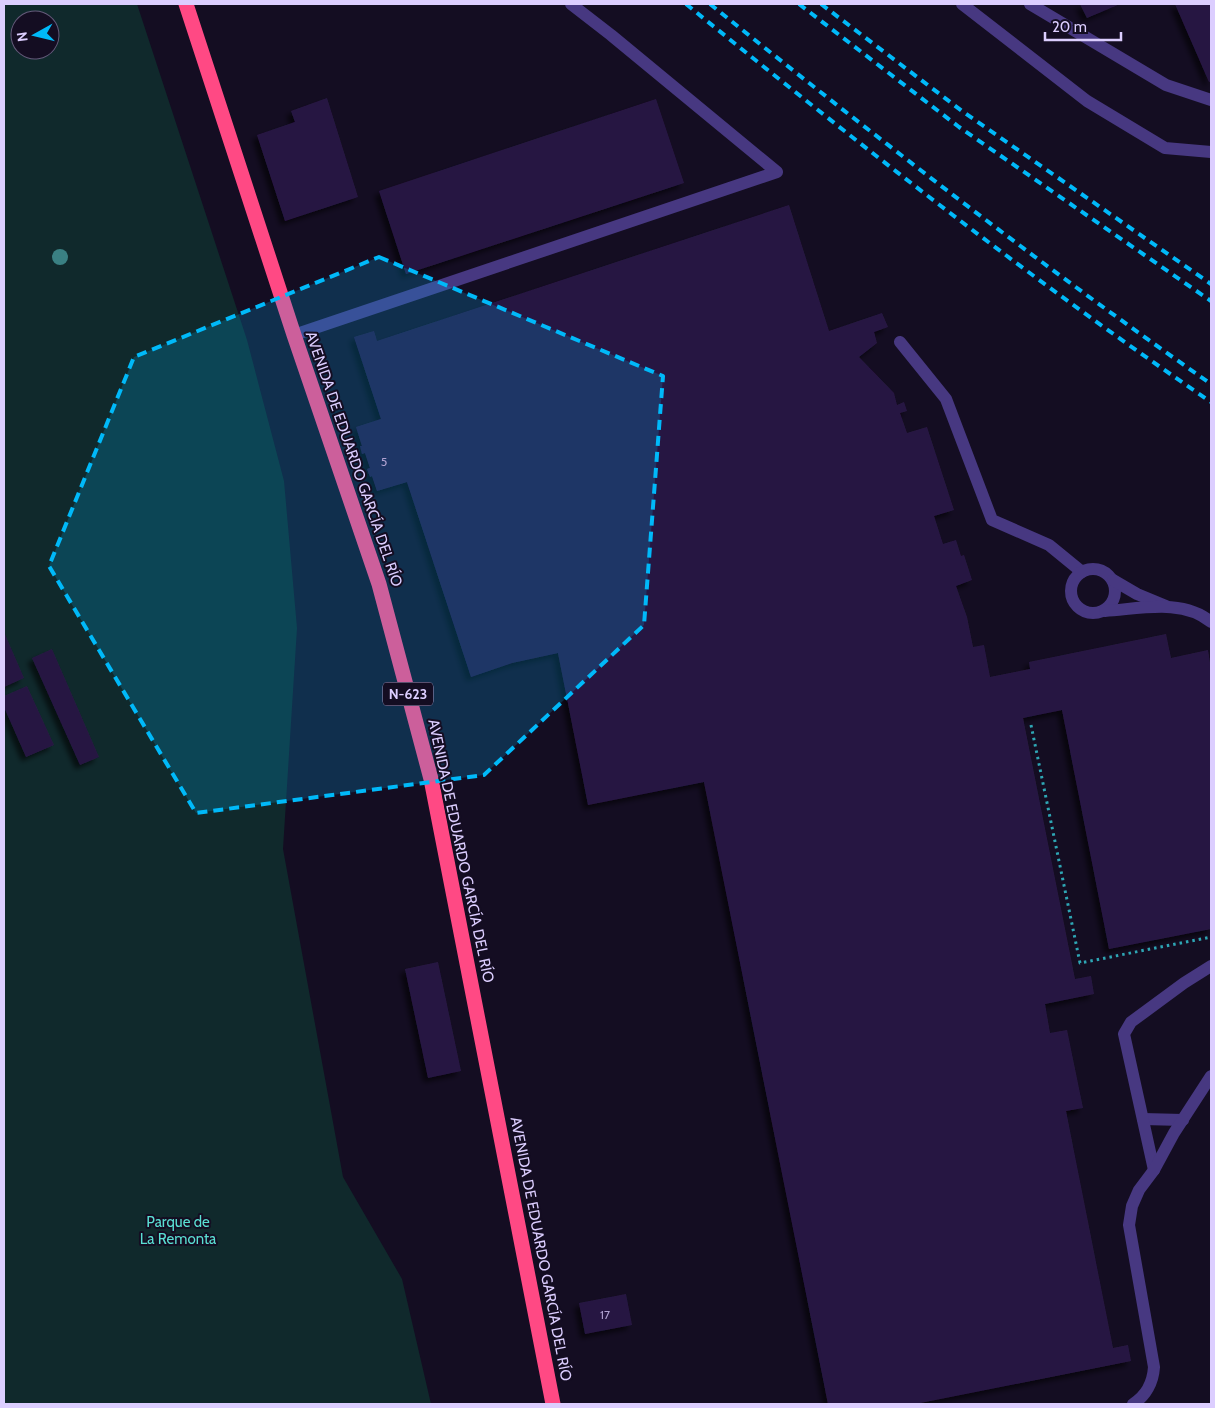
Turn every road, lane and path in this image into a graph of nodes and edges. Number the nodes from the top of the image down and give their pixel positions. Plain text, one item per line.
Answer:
1 (186, 4) edge
2 (571, 4) edge
3 (962, 4) edge
4 (1030, 4) edge
5 (1211, 100) edge
6 (1211, 152) edge
7 (294, 335) junction
8 (900, 342) dead end
9 (1082, 572) junction
10 (1113, 580) junction
11 (1168, 607) junction
12 (1105, 611) junction
13 (1211, 622) edge
14 (1031, 724) dead end
15 (1211, 937) edge
16 (1211, 966) edge
17 (1211, 1076) edge
18 (1143, 1119) junction
19 (1183, 1120) junction
20 (1154, 1170) junction
21 (553, 1404) edge
22 (1133, 1404) edge

1 - 7 highway, AVENIDA DE EDUARDO GARCÍA DEL RÍO / N-623
2 - 7 lane
3 - 6 lane
4 - 5 lane
7 - 21 highway, AVENIDA DE EDUARDO GARCÍA DEL RÍO / N-623
8 - 9 lane
9 - 10 lane
9 - 12 lane
10 - 11 lane
10 - 12 lane
11 - 12 lane
11 - 13 lane
14 - 15 path
16 - 18 lane
17 - 19 lane
18 - 19 lane
18 - 20 lane
19 - 20 lane
20 - 22 lane

